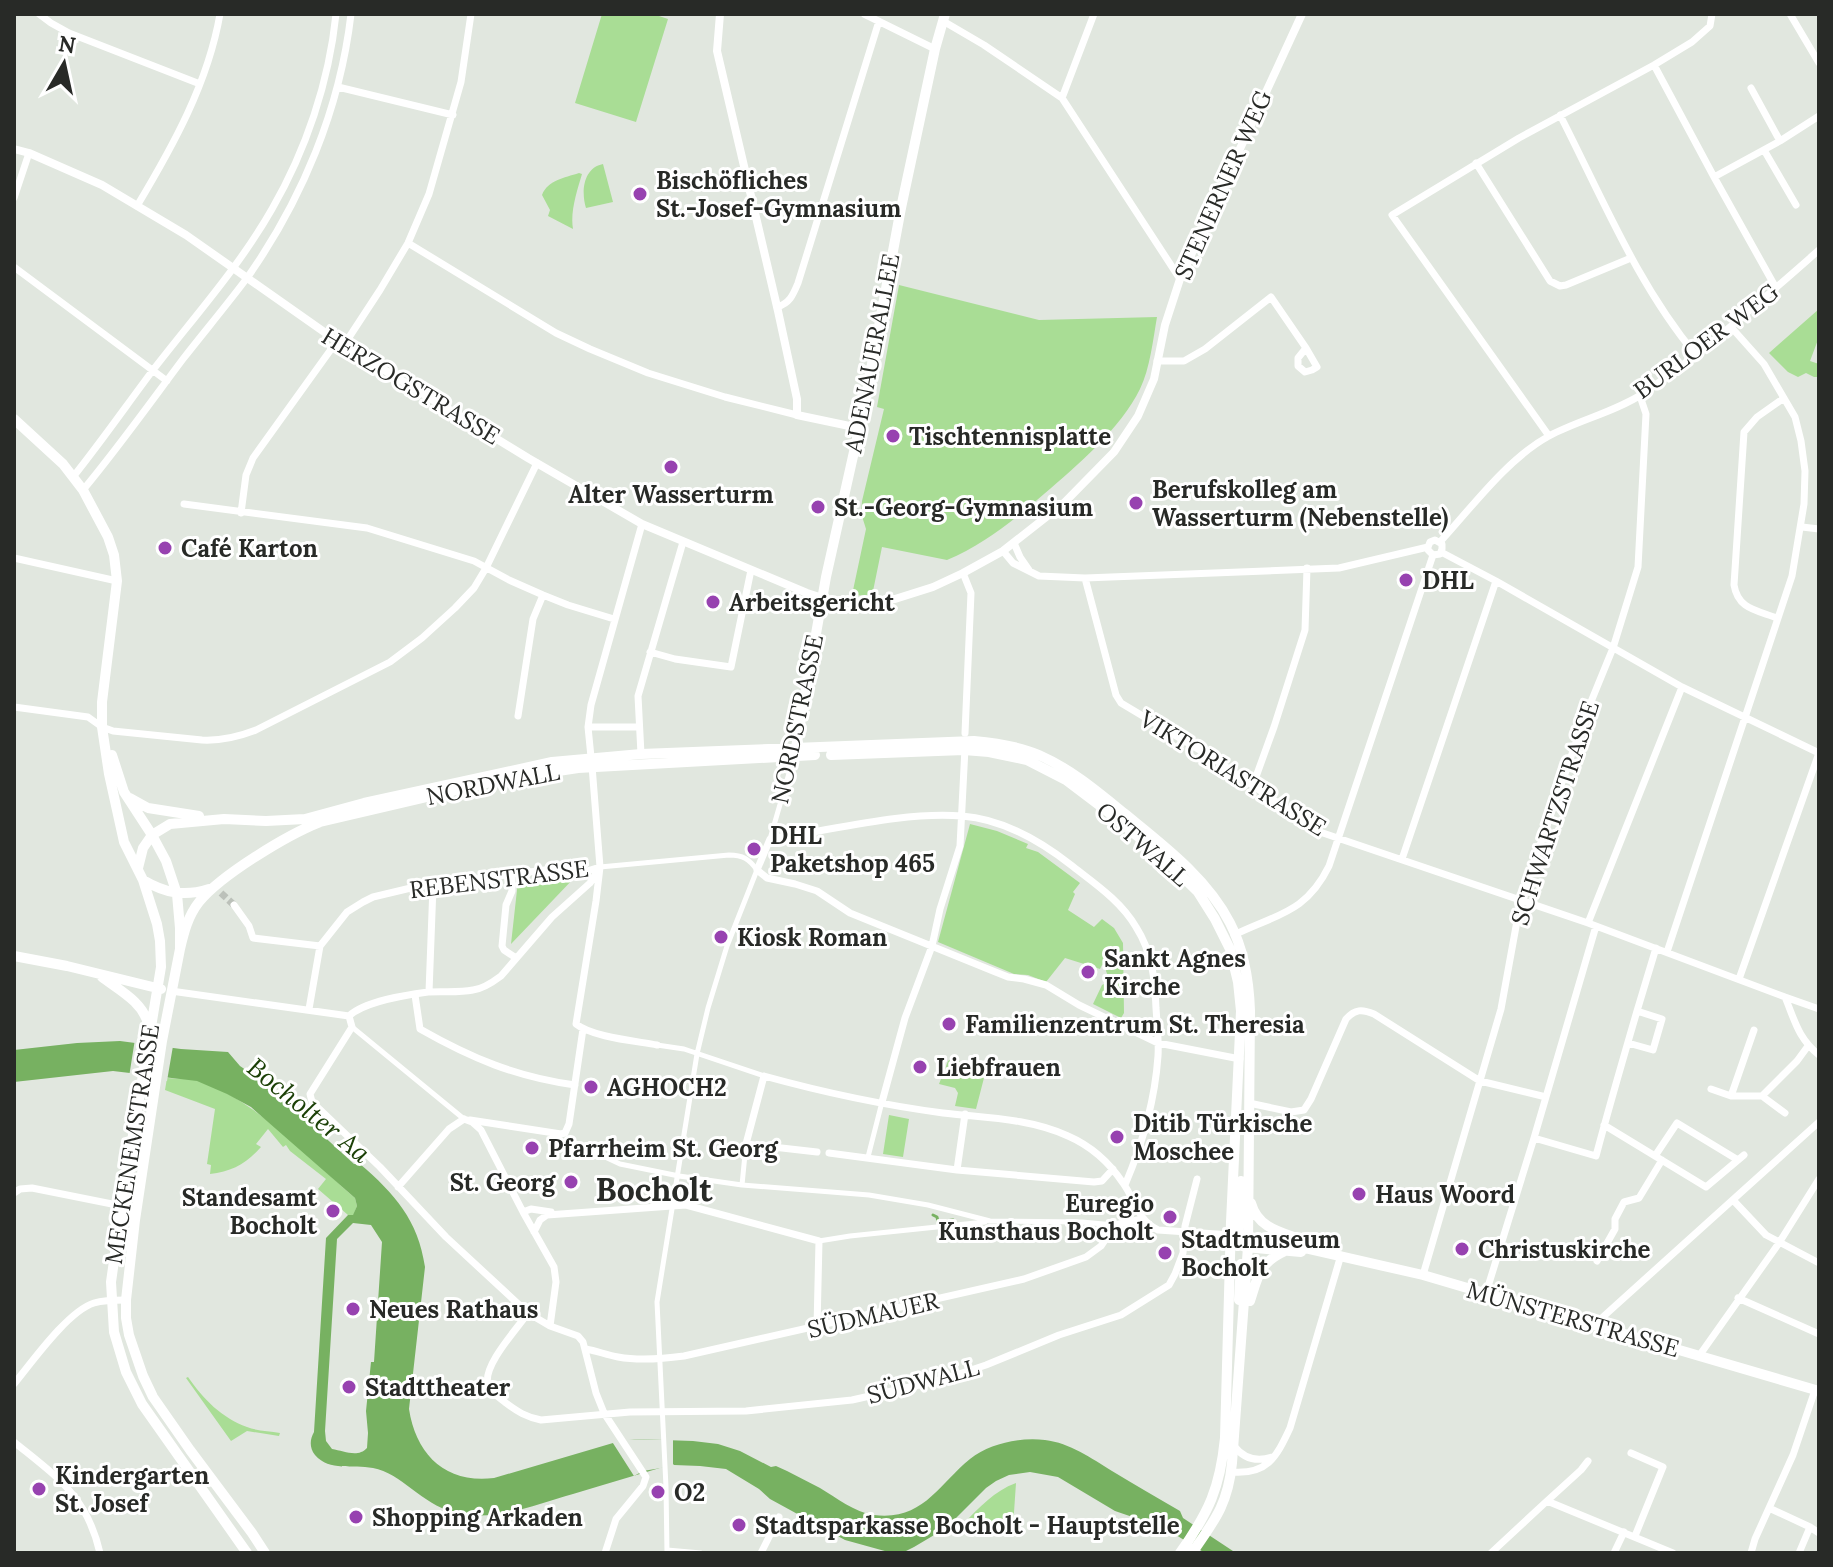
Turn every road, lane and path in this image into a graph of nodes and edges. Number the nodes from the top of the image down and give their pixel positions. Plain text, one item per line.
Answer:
1 (39, 14) edge
2 (55, 14) edge
3 (220, 14) edge
4 (336, 14) edge
5 (351, 14) edge
6 (471, 14) edge
7 (720, 14) edge
8 (864, 14) edge
9 (1094, 14) edge
10 (1302, 14) edge
11 (1712, 14) edge
12 (1790, 14) edge
13 (944, 17) edge
14 (879, 21) junction
15 (51, 23) junction
16 (935, 49) junction
17 (1819, 63) edge
18 (1654, 65) junction
19 (200, 84) junction
20 (338, 87) junction
21 (1751, 88) dead end
22 (1062, 98) junction
23 (453, 115) junction
24 (1560, 115) junction
25 (1819, 116) edge
26 (1780, 141) junction
27 (14, 149) edge
28 (1764, 150) junction
29 (29, 153) junction
30 (1476, 163) junction
31 (1714, 177) junction
32 (14, 198) edge
33 (1796, 205) dead end
34 (137, 206) junction
35 (408, 243) junction
36 (1819, 250) edge
37 (1631, 258) junction
38 (14, 267) edge
39 (233, 268) junction
40 (246, 278) junction
41 (1180, 279) junction
42 (1776, 288) junction
43 (777, 307) junction
44 (1731, 327) junction
45 (340, 343) junction
46 (1306, 348) dead end
47 (1696, 355) junction
48 (1157, 361) junction
49 (153, 370) junction
50 (167, 381) junction
51 (1640, 396) junction
52 (1784, 398) junction
53 (127, 406) junction
54 (141, 415) junction
55 (797, 415) junction
56 (14, 419) edge
57 (859, 428) junction
58 (1549, 436) junction
59 (537, 463) junction
60 (73, 477) junction
61 (83, 490) junction
62 (184, 504) dead end
63 (241, 513) junction
64 (642, 524) junction
65 (1802, 527) junction
66 (1819, 529) edge
67 (683, 542) junction
68 (1440, 542) junction
69 (1014, 543) junction
70 (1428, 547) junction
71 (1003, 551) junction
72 (1437, 553) junction
73 (14, 558) edge
74 (486, 568) junction
75 (1307, 568) junction
76 (751, 570) junction
77 (1030, 572) junction
78 (963, 573) junction
79 (1085, 578) junction
80 (117, 581) junction
81 (1496, 581) junction
82 (543, 595) junction
83 (822, 599) junction
84 (1777, 618) junction
85 (614, 619) junction
86 (1613, 648) junction
87 (650, 652) junction
88 (1682, 687) junction
89 (14, 707) edge
90 (518, 716) dead end
91 (1744, 718) junction
92 (102, 727) junction
93 (588, 727) junction
94 (639, 727) junction
95 (965, 741) junction
96 (795, 752) junction
97 (1819, 753) edge
98 (641, 754) junction
99 (591, 762) junction
100 (1253, 785) junction
101 (124, 792) junction
102 (962, 816) junction
103 (224, 819) junction
104 (266, 821) junction
105 (152, 835) junction
106 (1338, 837) junction
107 (770, 839) junction
108 (278, 844) junction
109 (1402, 859) junction
110 (600, 867) junction
111 (138, 868) junction
112 (757, 870) junction
113 (512, 875) junction
114 (143, 880) junction
115 (433, 886) junction
116 (216, 889) junction
117 (177, 894) junction
118 (1521, 899) junction
119 (234, 905) tunnel mouth
120 (1592, 924) junction
121 (1230, 936) junction
122 (320, 946) junction
123 (932, 946) junction
124 (1656, 948) junction
125 (180, 949) junction
126 (1667, 952) junction
127 (14, 956) edge
128 (516, 958) junction
129 (97, 973) junction
130 (1739, 979) junction
131 (157, 988) junction
132 (171, 991) junction
133 (429, 992) junction
134 (415, 995) junction
135 (1785, 997) junction
136 (309, 1009) junction
137 (1819, 1009) edge
138 (1637, 1011) junction
139 (349, 1016) junction
140 (352, 1027) junction
141 (579, 1027) junction
142 (1754, 1030) dead end
143 (148, 1038) junction
144 (1158, 1043) junction
145 (1628, 1043) junction
146 (657, 1045) joint
147 (1808, 1046) junction
148 (697, 1054) junction
149 (1819, 1055) edge
150 (1240, 1059) junction
151 (764, 1076) junction
152 (1480, 1081) junction
153 (575, 1085) junction
154 (1711, 1089) dead end
155 (1731, 1096) junction
156 (1762, 1096) junction
157 (1546, 1097) junction
158 (882, 1102) junction
159 (1249, 1103) junction
160 (1785, 1113) dead end
161 (965, 1114) junction
162 (464, 1119) junction
163 (1819, 1122) edge
164 (1604, 1125) junction
165 (1534, 1138) junction
166 (569, 1140) dead end
167 (746, 1144) junction
168 (817, 1152) dead end
169 (829, 1153) dead end
170 (868, 1157) junction
171 (1658, 1158) junction
172 (1113, 1169) junction
173 (957, 1170) junction
174 (679, 1176) junction
175 (1197, 1179) dead end
176 (1819, 1179) edge
177 (742, 1185) junction
178 (1125, 1185) junction
179 (398, 1187) junction
180 (1248, 1191) junction
181 (14, 1193) edge
182 (1733, 1200) junction
183 (122, 1206) junction
184 (674, 1206) junction
185 (523, 1212) junction
186 (560, 1214) junction
187 (1142, 1219) junction
188 (990, 1221) junction
189 (1115, 1225) junction
190 (534, 1232) junction
191 (1184, 1233) junction
192 (819, 1241) junction
193 (1240, 1241) junction
194 (1779, 1243) junction
195 (1285, 1251) junction
196 (1327, 1252) junction
197 (1341, 1255) junction
198 (1597, 1261) dead end
199 (1819, 1263) edge
200 (1423, 1275) junction
201 (1486, 1293) junction
202 (1738, 1298) junction
203 (112, 1300) junction
204 (126, 1300) junction
205 (528, 1313) junction
206 (1244, 1322) junction
207 (1594, 1325) junction
208 (550, 1326) junction
209 (817, 1327) junction
210 (1819, 1334) edge
211 (586, 1349) junction
212 (1699, 1356) junction
213 (659, 1359) junction
214 (14, 1384) edge
215 (1817, 1390) edge
216 (663, 1411) junction
217 (604, 1413) junction
218 (14, 1442) edge
219 (1233, 1445) junction
220 (1631, 1453) dead end
221 (1274, 1456) junction
222 (1588, 1461) dead end
223 (1231, 1472) junction
224 (1547, 1501) junction
225 (1769, 1508) junction
226 (779, 1517) dead end
227 (1207, 1522) junction
228 (1810, 1527) junction
229 (1624, 1532) junction
230 (1819, 1534) edge
231 (1635, 1536) junction
232 (667, 1552) edge
233 (100, 1553) edge
234 (247, 1553) edge
235 (265, 1553) edge
236 (605, 1553) edge
237 (701, 1553) edge
238 (761, 1553) edge
239 (1180, 1553) edge
240 (1192, 1553) edge
241 (1491, 1553) edge
242 (1614, 1553) edge
243 (1673, 1553) edge
244 (1751, 1553) edge
245 (1799, 1553) edge

1 - 15 street
2 - 15 street
3 - 19 street
4 - 39 street
5 - 20 street
6 - 23 street
7 - 43 street
8 - 14 street
9 - 22 street
10 - 41 street, STENERNER WEG
11 - 18 street
12 - 17 street
13 - 16 main road, ADENAUERALLEE
13 - 22 street
14 - 16 street
14 - 43 street
15 - 19 street
16 - 57 main road, ADENAUERALLEE
18 - 24 street
18 - 31 street
19 - 34 street
20 - 23 street
20 - 40 street
21 - 26 street
22 - 41 street
23 - 35 street
24 - 30 street
24 - 37 street
25 - 26 street
26 - 28 street
27 - 29 street, HERZOGSTRASSE
28 - 31 street
28 - 33 street
29 - 32 street
29 - 34 street, HERZOGSTRASSE
30 - 37 street
30 - 58 street
31 - 42 street
34 - 39 street, HERZOGSTRASSE
35 - 45 street
35 - 55 street
36 - 42 street, BURLOER WEG
37 - 47 street
38 - 49 street
39 - 40 street, HERZOGSTRASSE
39 - 49 street
40 - 45 street, HERZOGSTRASSE
40 - 50 street
41 - 48 street, STENERNER WEG
42 - 44 street, BURLOER WEG
43 - 55 street
44 - 47 street, BURLOER WEG
44 - 52 street
45 - 59 street, HERZOGSTRASSE
45 - 63 street
46 - 48 street
47 - 51 street, BURLOER WEG
48 - 69 street, STENERNER WEG
49 - 50 street
49 - 53 street
50 - 54 street
51 - 58 street, BURLOER WEG
51 - 86 street, SCHWARTZSTRASSE
52 - 65 street
52 - 84 street
53 - 54 street
53 - 60 street
54 - 61 street
55 - 57 street
56 - 60 main road
57 - 83 main road, ADENAUERALLEE
58 - 68 street, BURLOER WEG
59 - 64 street, HERZOGSTRASSE
59 - 74 street
60 - 61 main road
61 - 80 main road
62 - 63 street
63 - 74 street
64 - 67 street, HERZOGSTRASSE
64 - 85 street
65 - 66 street
65 - 84 street
67 - 76 street, HERZOGSTRASSE
67 - 87 street
68 - 70 street
68 - 72 street
69 - 71 street, STENERNER WEG
69 - 77 street
70 - 72 street
70 - 75 street
71 - 77 street
71 - 78 street, STENERNER WEG
72 - 81 street
72 - 106 street
73 - 80 street
74 - 82 street
74 - 92 street
75 - 79 street
75 - 100 street
76 - 83 street, HERZOGSTRASSE
76 - 87 street
77 - 79 street
78 - 83 street, STENERNER WEG
78 - 95 street
79 - 100 street, VIKTORIASTRASSE
80 - 92 main road
81 - 86 street
81 - 109 street
82 - 85 street
82 - 90 street
83 - 96 main road, NORDSTRASSE
84 - 91 street
85 - 93 street
86 - 88 street
86 - 118 street, SCHWARTZSTRASSE
87 - 94 street
88 - 91 street
88 - 120 street
89 - 92 street
91 - 97 street
91 - 126 street
92 - 101 main road
92 - 111 main road, MECKENEMSTRASSE
93 - 94 street
93 - 99 street
94 - 98 street
95 - 96 main road, OSTWALL
95 - 102 street
95 - 121 main road, OSTWALL
96 - 98 main road, NORDWALL
96 - 99 main road, NORDWALL
96 - 107 street, NORDSTRASSE
97 - 130 street
98 - 99 main road, NORDWALL
99 - 104 main road, NORDWALL
99 - 108 main road, NORDWALL
99 - 110 street
100 - 106 street, VIKTORIASTRASSE
101 - 103 main road
101 - 105 main road
102 - 107 street
102 - 123 street
102 - 144 street
103 - 104 main road, NORDWALL
103 - 105 main road
104 - 108 main road
105 - 111 main road
105 - 117 main road
106 - 109 street, VIKTORIASTRASSE
106 - 121 street
107 - 112 street
108 - 116 main road, NORDWALL
109 - 118 street, VIKTORIASTRASSE
110 - 112 street, REBENSTRASSE
110 - 113 street, REBENSTRASSE
110 - 128 street
110 - 141 street
111 - 114 main road, MECKENEMSTRASSE
112 - 123 street
112 - 148 street
113 - 115 street, REBENSTRASSE
113 - 128 street
114 - 117 main road
114 - 131 main road, MECKENEMSTRASSE
115 - 122 street, REBENSTRASSE
115 - 133 street
116 - 117 main road, NORDWALL
116 - 125 main road, NORDWALL
117 - 125 main road
118 - 120 street, VIKTORIASTRASSE
118 - 152 street, SCHWARTZSTRASSE
119 - 122 street
120 - 124 street, VIKTORIASTRASSE
120 - 157 street
121 - 150 main road, OSTWALL
121 - 159 main road, OSTWALL
122 - 136 street, REBENSTRASSE
123 - 144 street
123 - 158 street
124 - 126 street, VIKTORIASTRASSE
124 - 138 street
125 - 132 main road, MECKENEMSTRASSE
126 - 130 street, VIKTORIASTRASSE
127 - 129 main road
128 - 133 street
129 - 131 main road
129 - 143 main road
130 - 135 street, VIKTORIASTRASSE
131 - 132 main road
131 - 143 main road, MECKENEMSTRASSE
132 - 136 street
132 - 204 main road, MECKENEMSTRASSE
133 - 134 street
134 - 139 street
134 - 153 street
135 - 137 street, VIKTORIASTRASSE
135 - 147 street
136 - 139 street
138 - 145 street
138 - 145 street
139 - 140 street
140 - 162 street
140 - 179 street
141 - 146 street
141 - 153 street
142 - 155 street
143 - 183 main road, MECKENEMSTRASSE
144 - 150 street
144 - 178 street
145 - 164 street
146 - 148 street
147 - 149 street
147 - 156 street
148 - 151 street
148 - 174 street
150 - 193 main road, OSTWALL
151 - 158 street
151 - 167 street
152 - 157 street
152 - 159 street
152 - 200 street, SCHWARTZSTRASSE
153 - 162 street
154 - 155 street
155 - 156 street
156 - 160 street
157 - 165 street
158 - 161 street
158 - 170 street
159 - 180 main road, OSTWALL
161 - 172 street
161 - 173 street
162 - 179 street
162 - 185 street
163 - 182 street
164 - 165 street
164 - 171 street
165 - 201 street
166 - 174 street
167 - 168 street
167 - 177 street
169 - 170 street
170 - 173 street
171 - 171 street
171 - 198 street
172 - 173 street
172 - 178 street
174 - 177 street
174 - 184 street
175 - 191 street, SÜDWALL
176 - 194 street
177 - 188 street
178 - 187 street
179 - 205 street
180 - 193 main road, OSTWALL
180 - 196 main road, OSTWALL
181 - 183 street
182 - 194 street
182 - 207 street
183 - 203 main road, MECKENEMSTRASSE
184 - 186 street
184 - 192 street
184 - 213 street
185 - 186 street
185 - 190 street
186 - 190 street
187 - 189 street
187 - 191 street
188 - 189 street
188 - 192 street
189 - 209 street, SÜDMAUER
190 - 208 street
191 - 193 street
191 - 216 street, SÜDWALL
192 - 209 street
193 - 195 main road, MÜNSTERSTRASSE
193 - 196 main road, MÜNSTERSTRASSE
193 - 206 main road
193 - 227 main road
194 - 199 street
194 - 202 street
195 - 196 main road, MÜNSTERSTRASSE
195 - 206 main road
196 - 197 main road, MÜNSTERSTRASSE
197 - 200 main road, MÜNSTERSTRASSE
197 - 221 street
200 - 201 main road, MÜNSTERSTRASSE
201 - 207 main road, MÜNSTERSTRASSE
202 - 210 street
202 - 212 street
203 - 204 street, MECKENEMSTRASSE
203 - 214 street
203 - 234 main road, MECKENEMSTRASSE
204 - 235 main road, MECKENEMSTRASSE
205 - 208 street
205 - 217 street, SÜDWALL
206 - 219 main road
207 - 212 main road, MÜNSTERSTRASSE
208 - 211 street
209 - 213 street, SÜDMAUER
211 - 213 street, SÜDMAUER
211 - 217 street
212 - 215 main road, MÜNSTERSTRASSE
213 - 216 street
215 - 225 street
216 - 217 street, SÜDWALL
216 - 232 street
217 - 236 street
218 - 233 street
219 - 221 street
219 - 223 main road
220 - 231 street
221 - 223 street
222 - 224 street
223 - 227 main road
224 - 229 street
224 - 241 street
225 - 228 street
225 - 244 street
226 - 238 street
227 - 239 main road
227 - 240 main road
228 - 230 street
228 - 245 street
229 - 231 street
229 - 242 street
231 - 243 street
232 - 237 street

